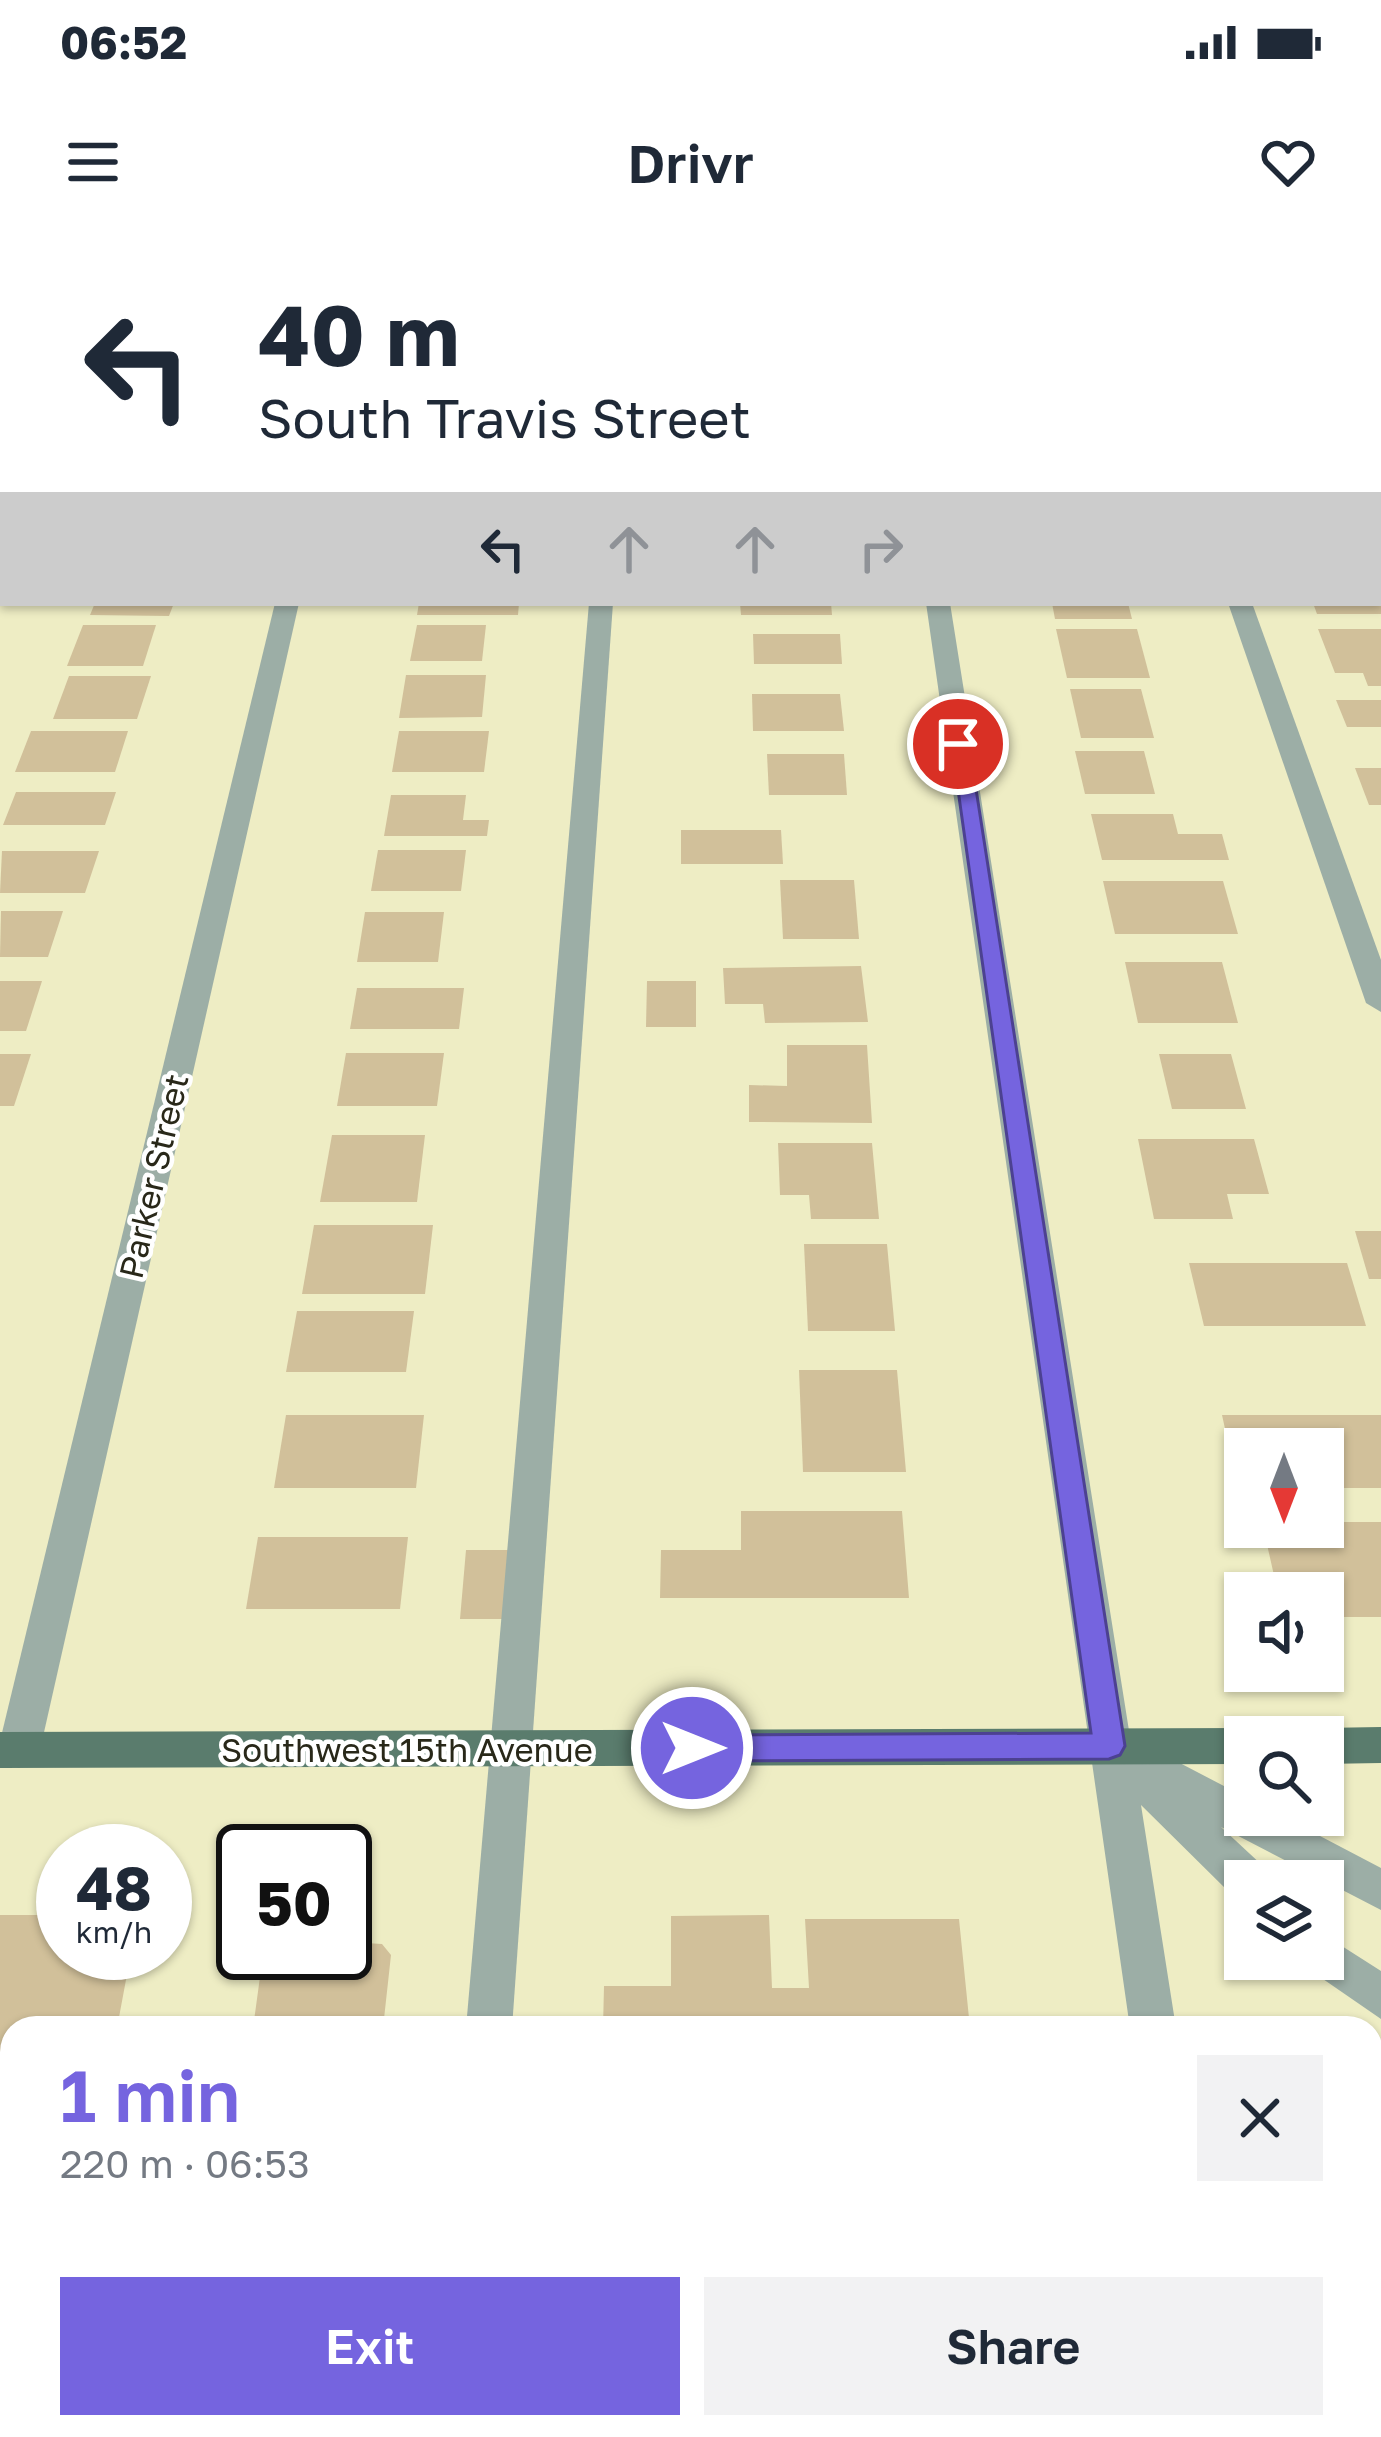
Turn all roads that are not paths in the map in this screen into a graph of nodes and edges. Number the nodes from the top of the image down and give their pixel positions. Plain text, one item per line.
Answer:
1 (286, 606) edge
2 (601, 606) edge
3 (938, 606) edge
4 (1241, 606) edge
5 (1381, 1003) edge
6 (1344, 1745) edge
7 (1381, 1745) edge
8 (1109, 1746) junction
9 (1224, 1746) edge
10 (507, 1749) junction
11 (10, 1750) edge
12 (1226, 1860) edge
13 (1381, 1890) edge
14 (1344, 1970) edge
15 (1381, 1998) edge
16 (490, 2016) edge
17 (1151, 2016) edge

1 - 11 street, Parker Street
2 - 10 street
3 - 8 street
4 - 5 street
6 - 7 main road
8 - 9 main road, Southwest 15th Avenue
8 - 10 main road, Southwest 15th Avenue
8 - 12 street
8 - 13 street
8 - 17 street
10 - 11 main road, Southwest 15th Avenue
10 - 16 street
14 - 15 street

